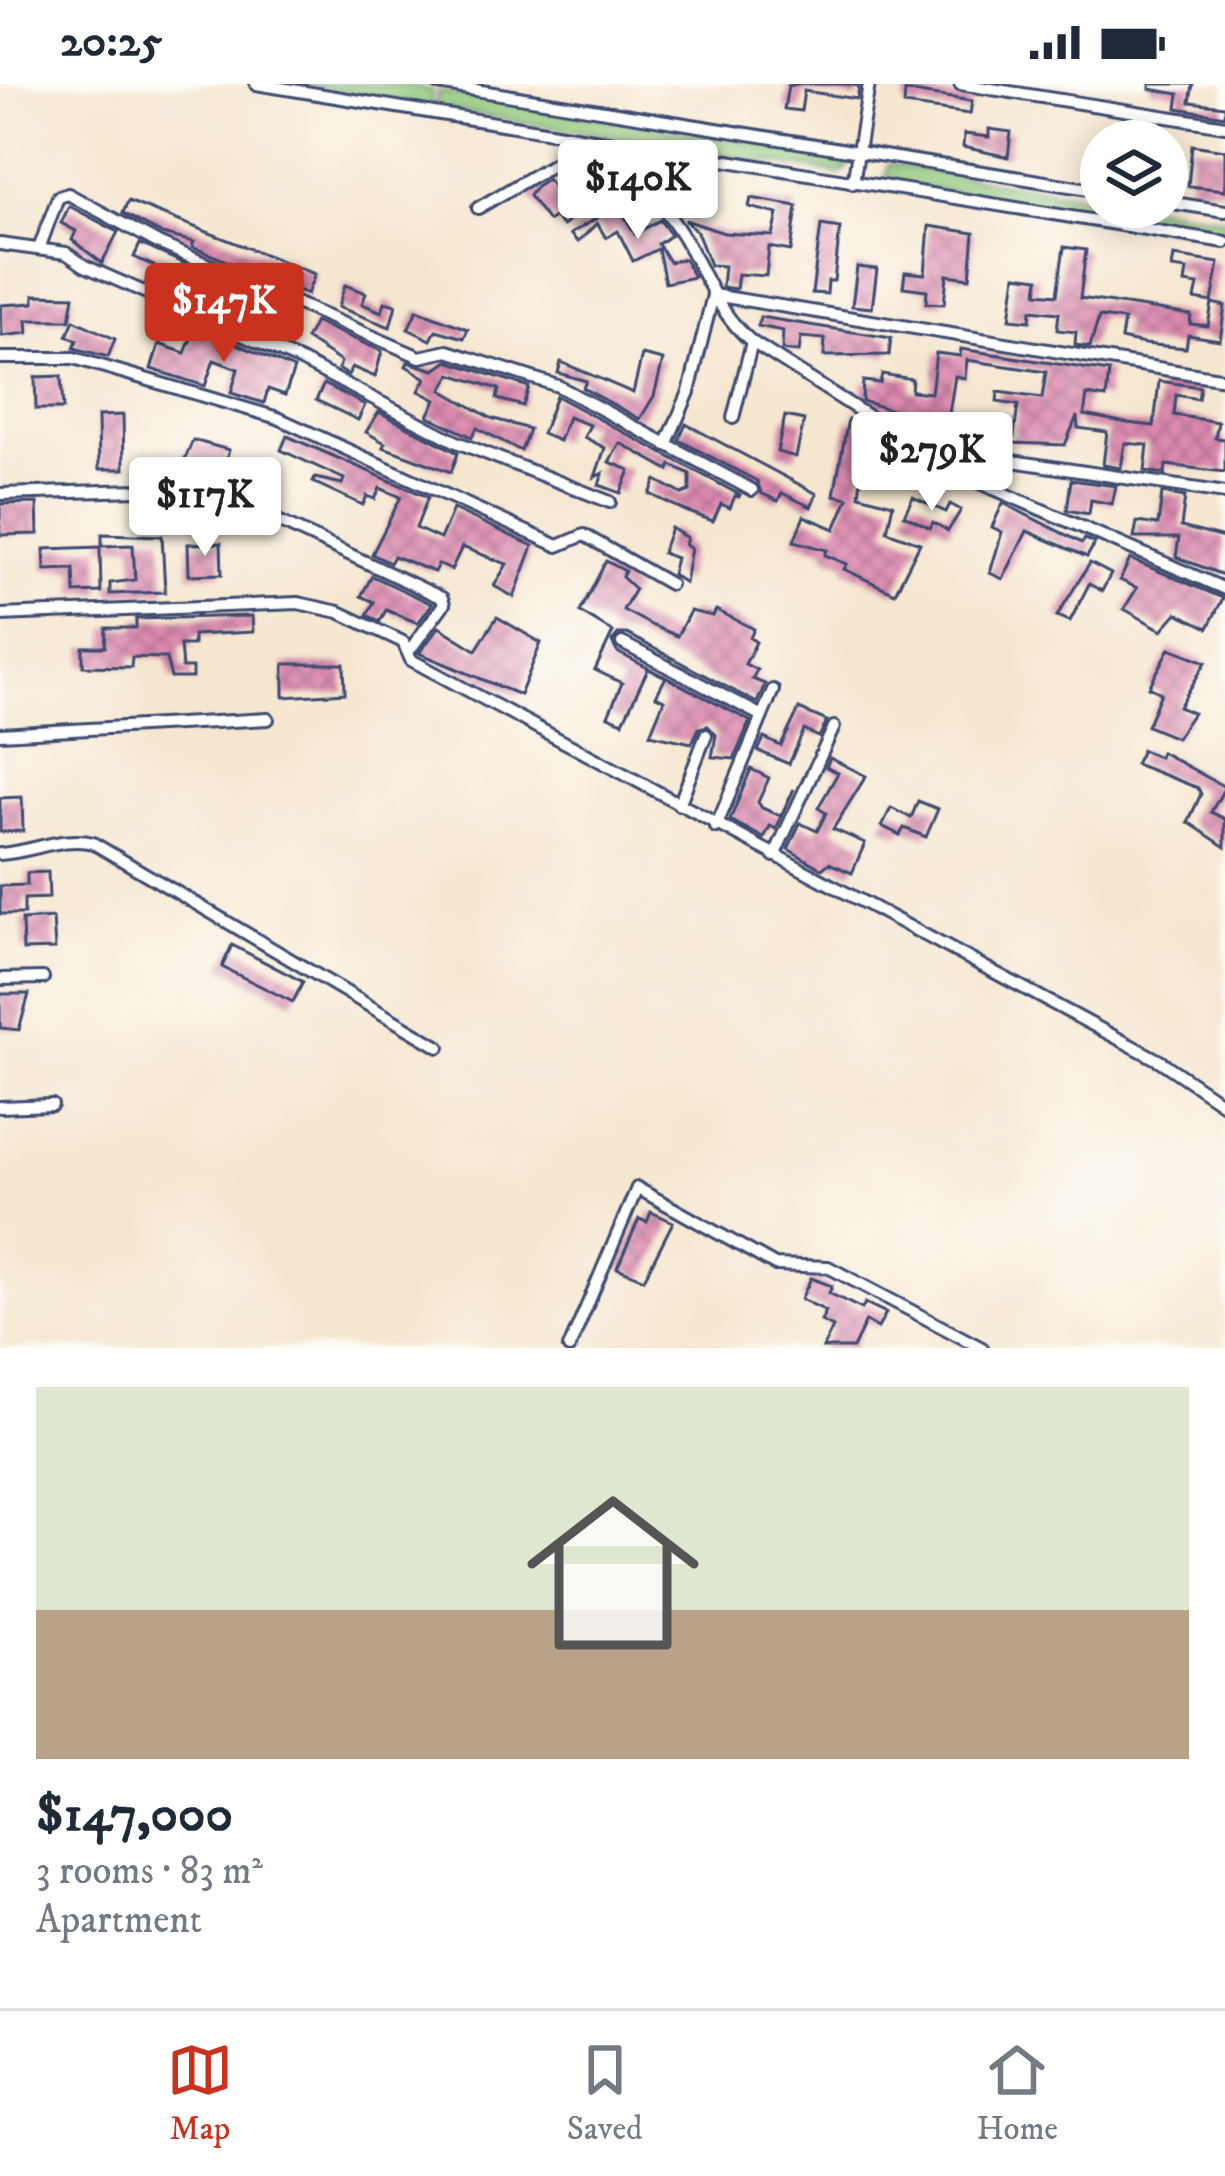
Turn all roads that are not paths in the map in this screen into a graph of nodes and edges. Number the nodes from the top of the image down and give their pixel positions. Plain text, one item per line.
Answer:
1 (256, 84) edge
2 (438, 84) edge
3 (868, 84) edge
4 (959, 84) edge
5 (1225, 126) edge
6 (576, 139) junction
7 (602, 143) junction
8 (858, 153) junction
9 (853, 183) junction
10 (1080, 188) edge
11 (1188, 205) edge
12 (478, 208) dead end
13 (1225, 211) edge
14 (1225, 242) edge
15 (0, 244) edge
16 (40, 246) junction
17 (713, 295) junction
18 (752, 342) junction
19 (0, 358) edge
20 (1225, 380) edge
21 (733, 418) dead end
22 (666, 445) junction
23 (909, 446) junction
24 (752, 490) dead end
25 (0, 494) edge
26 (1225, 494) edge
27 (610, 502) dead end
28 (670, 584) dead end
29 (1225, 589) edge
30 (0, 615) edge
31 (622, 643) dead end
32 (409, 651) junction
33 (772, 690) dead end
34 (762, 716) junction
35 (268, 719) dead end
36 (834, 727) dead end
37 (0, 734) edge
38 (706, 735) dead end
39 (679, 805) junction
40 (716, 826) junction
41 (0, 854) edge
42 (774, 856) junction
43 (43, 978) dead end
44 (0, 979) edge
45 (439, 1047) dead end
46 (52, 1105) dead end
47 (1225, 1105) edge
48 (0, 1106) edge
49 (569, 1348) edge
50 (982, 1348) edge

1 - 6 street
2 - 8 street
3 - 8 street
4 - 5 street
6 - 7 street
6 - 12 street
7 - 9 street
7 - 17 street
8 - 9 street
8 - 10 street
9 - 14 street
11 - 13 street
15 - 16 street
16 - 22 street
16 - 27 street
17 - 18 street
17 - 20 street
17 - 22 street
18 - 21 street
18 - 23 street
19 - 28 street
22 - 24 street
23 - 26 street
23 - 29 street
25 - 32 street
30 - 32 street
31 - 34 street
32 - 39 street
33 - 34 street
34 - 40 street
35 - 37 street
36 - 42 street
38 - 39 street
39 - 40 street
40 - 42 street
41 - 45 street
42 - 47 street
43 - 44 street
46 - 48 street
49 - 50 street

